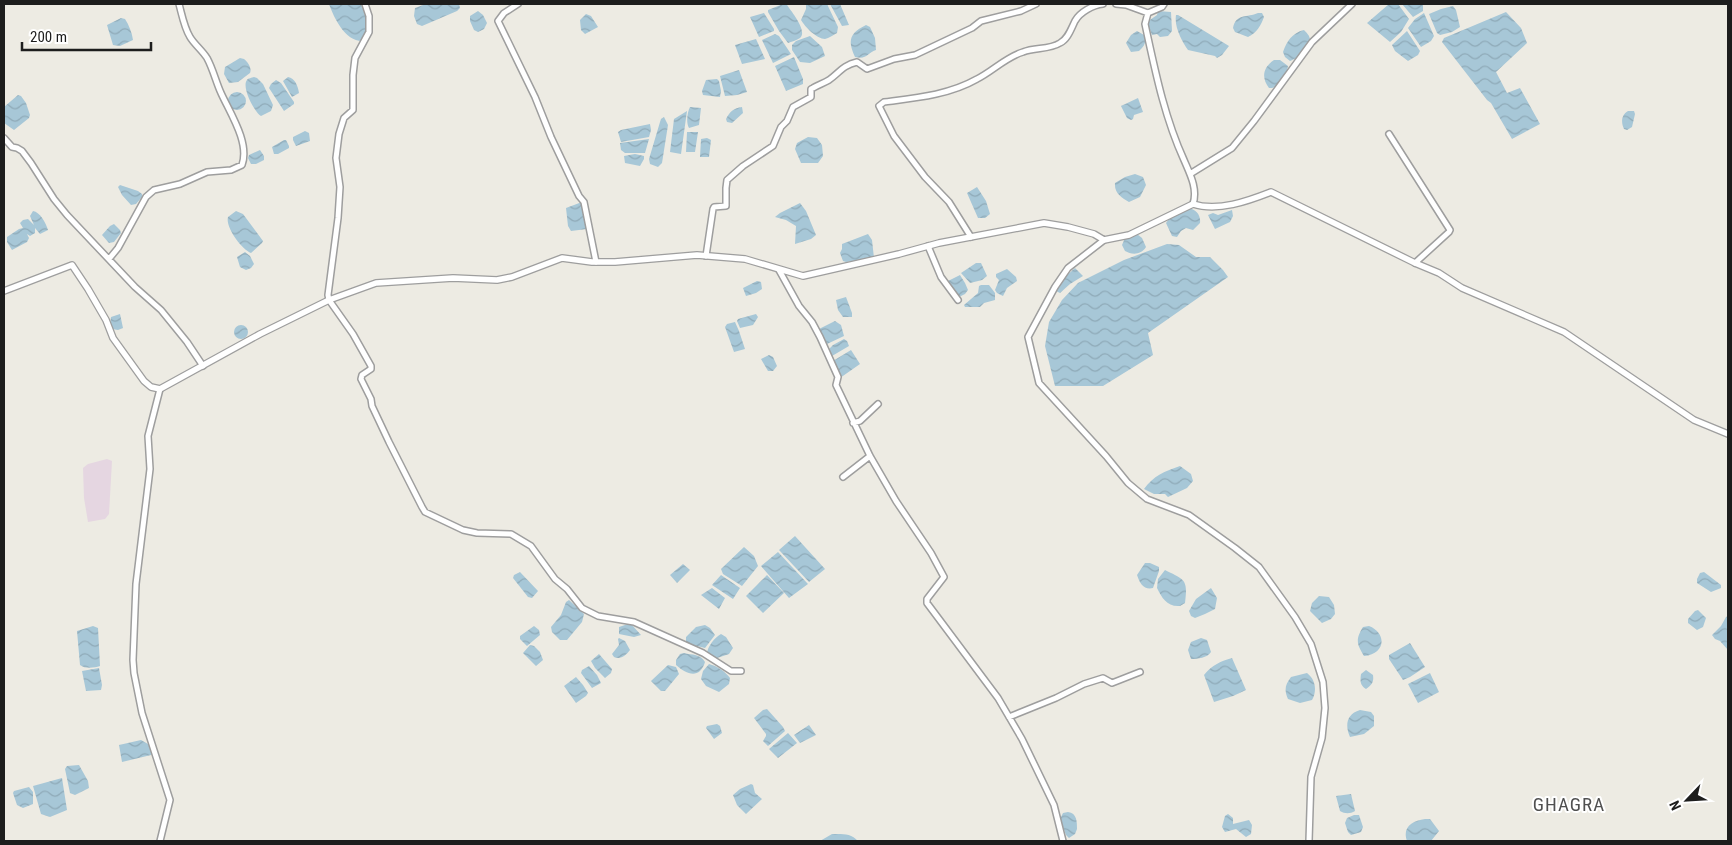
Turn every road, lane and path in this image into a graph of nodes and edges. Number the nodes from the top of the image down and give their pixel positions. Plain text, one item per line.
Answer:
1 (179, 4) edge
2 (365, 4) edge
3 (518, 4) edge
4 (1036, 4) edge
5 (1103, 4) edge
6 (1116, 4) edge
7 (1164, 4) edge
8 (1352, 4) edge
9 (1148, 13) junction
10 (1390, 134) dead end
11 (4, 138) edge
12 (1190, 174) junction
13 (1193, 204) junction
14 (970, 237) junction
15 (1104, 240) junction
16 (928, 246) junction
17 (706, 256) junction
18 (109, 259) junction
19 (596, 262) junction
20 (1415, 263) junction
21 (779, 270) junction
22 (4, 291) edge
23 (329, 300) junction
24 (958, 300) dead end
25 (203, 366) junction
26 (160, 389) junction
27 (878, 404) dead end
28 (853, 423) junction
29 (1728, 434) edge
30 (870, 456) junction
31 (843, 477) dead end
32 (741, 671) dead end
33 (1140, 672) dead end
34 (1009, 717) junction
35 (160, 841) edge
36 (1063, 841) edge
37 (1310, 841) edge

1 - 18 street
2 - 23 street
3 - 19 street
4 - 17 street
5 - 14 street
6 - 9 street
7 - 9 street
8 - 12 street
9 - 12 street
10 - 20 street
11 - 18 street
12 - 13 street
13 - 15 street
13 - 20 street
14 - 15 street
14 - 16 street
15 - 37 street
16 - 21 street
16 - 24 street
17 - 19 street
17 - 21 street
18 - 25 street
19 - 23 street
20 - 29 street
21 - 28 street
22 - 26 street
23 - 25 street
23 - 32 street
25 - 26 street
26 - 35 street
27 - 28 street
28 - 30 street
30 - 31 street
30 - 34 street
33 - 34 street
34 - 36 street

